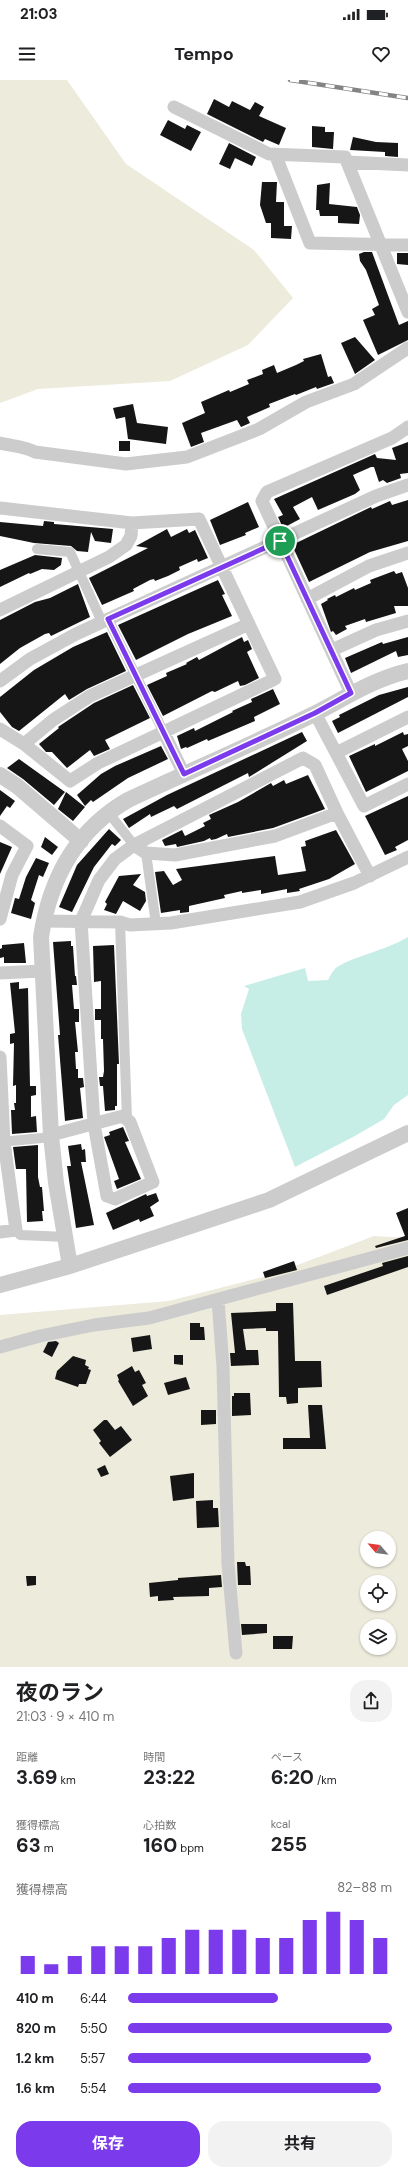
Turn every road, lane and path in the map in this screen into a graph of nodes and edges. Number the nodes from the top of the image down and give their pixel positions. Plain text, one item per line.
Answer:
1 (174, 107) dead end
2 (276, 154) junction
3 (347, 162) junction
4 (408, 165) edge
5 (382, 244) junction
6 (408, 245) edge
7 (408, 312) edge
8 (408, 348) edge
9 (408, 427) edge
10 (0, 443) edge
11 (408, 485) edge
12 (0, 508) edge
13 (132, 524) junction
14 (280, 541) junction
15 (37, 549) dead end
16 (408, 553) edge
17 (222, 568) junction
18 (78, 572) junction
19 (307, 598) junction
20 (0, 610) edge
21 (105, 621) junction
22 (408, 622) edge
23 (249, 624) junction
24 (332, 650) junction
25 (408, 671) edge
26 (136, 676) junction
27 (0, 681) edge
28 (351, 693) junction
29 (315, 713) junction
30 (408, 717) edge
31 (0, 730) edge
32 (164, 731) junction
33 (24, 744) junction
34 (336, 753) junction
35 (184, 774) junction
36 (0, 775) edge
37 (408, 784) edge
38 (108, 812) junction
39 (337, 814) junction
40 (0, 826) edge
41 (81, 841) junction
42 (134, 845) junction
43 (146, 853) junction
44 (408, 858) edge
45 (370, 876) junction
46 (0, 919) edge
47 (44, 921) junction
48 (81, 921) junction
49 (120, 922) junction
50 (156, 924) junction
51 (42, 971) junction
52 (0, 973) edge
53 (0, 1058) edge
54 (127, 1119) junction
55 (94, 1124) junction
56 (408, 1133) edge
57 (52, 1136) junction
58 (2, 1142) edge
59 (16, 1230) junction
60 (0, 1232) edge
61 (66, 1237) junction
62 (408, 1248) edge
63 (70, 1266) junction
64 (0, 1285) edge
65 (218, 1300) junction
66 (0, 1347) edge
67 (236, 1653) dead end

1 - 2 street
2 - 3 street
2 - 5 street
3 - 4 street
3 - 5 street
5 - 6 street
5 - 7 street
8 - 10 street
9 - 14 street
11 - 14 street
12 - 13 street
13 - 17 street
13 - 18 street
14 - 17 street
14 - 19 street
15 - 18 street
16 - 19 street
17 - 21 street
17 - 23 street
18 - 20 street
18 - 21 street
19 - 24 street
21 - 26 street
21 - 27 street
22 - 24 street
23 - 26 street
23 - 32 street
24 - 28 street
25 - 28 street
26 - 32 street
26 - 33 street
28 - 29 street
29 - 34 street
29 - 35 street
30 - 34 street
31 - 33 street
32 - 33 street
32 - 35 street
34 - 37 street
35 - 38 street
36 - 41 street
38 - 41 street
38 - 42 street
39 - 42 street
39 - 43 street
39 - 45 street
40 - 46 street
41 - 47 street
42 - 43 street
42 - 48 street
43 - 50 street
44 - 45 street
45 - 50 street
47 - 48 street
47 - 51 street
48 - 49 street
48 - 55 street
49 - 50 street
49 - 54 street
51 - 52 street
51 - 57 street
53 - 58 street
54 - 55 street
54 - 55 street
55 - 57 street
56 - 63 street
57 - 58 street
57 - 61 street
58 - 59 street
59 - 60 street
59 - 61 street
61 - 63 street
62 - 65 street
63 - 64 street
65 - 66 street
65 - 67 street

